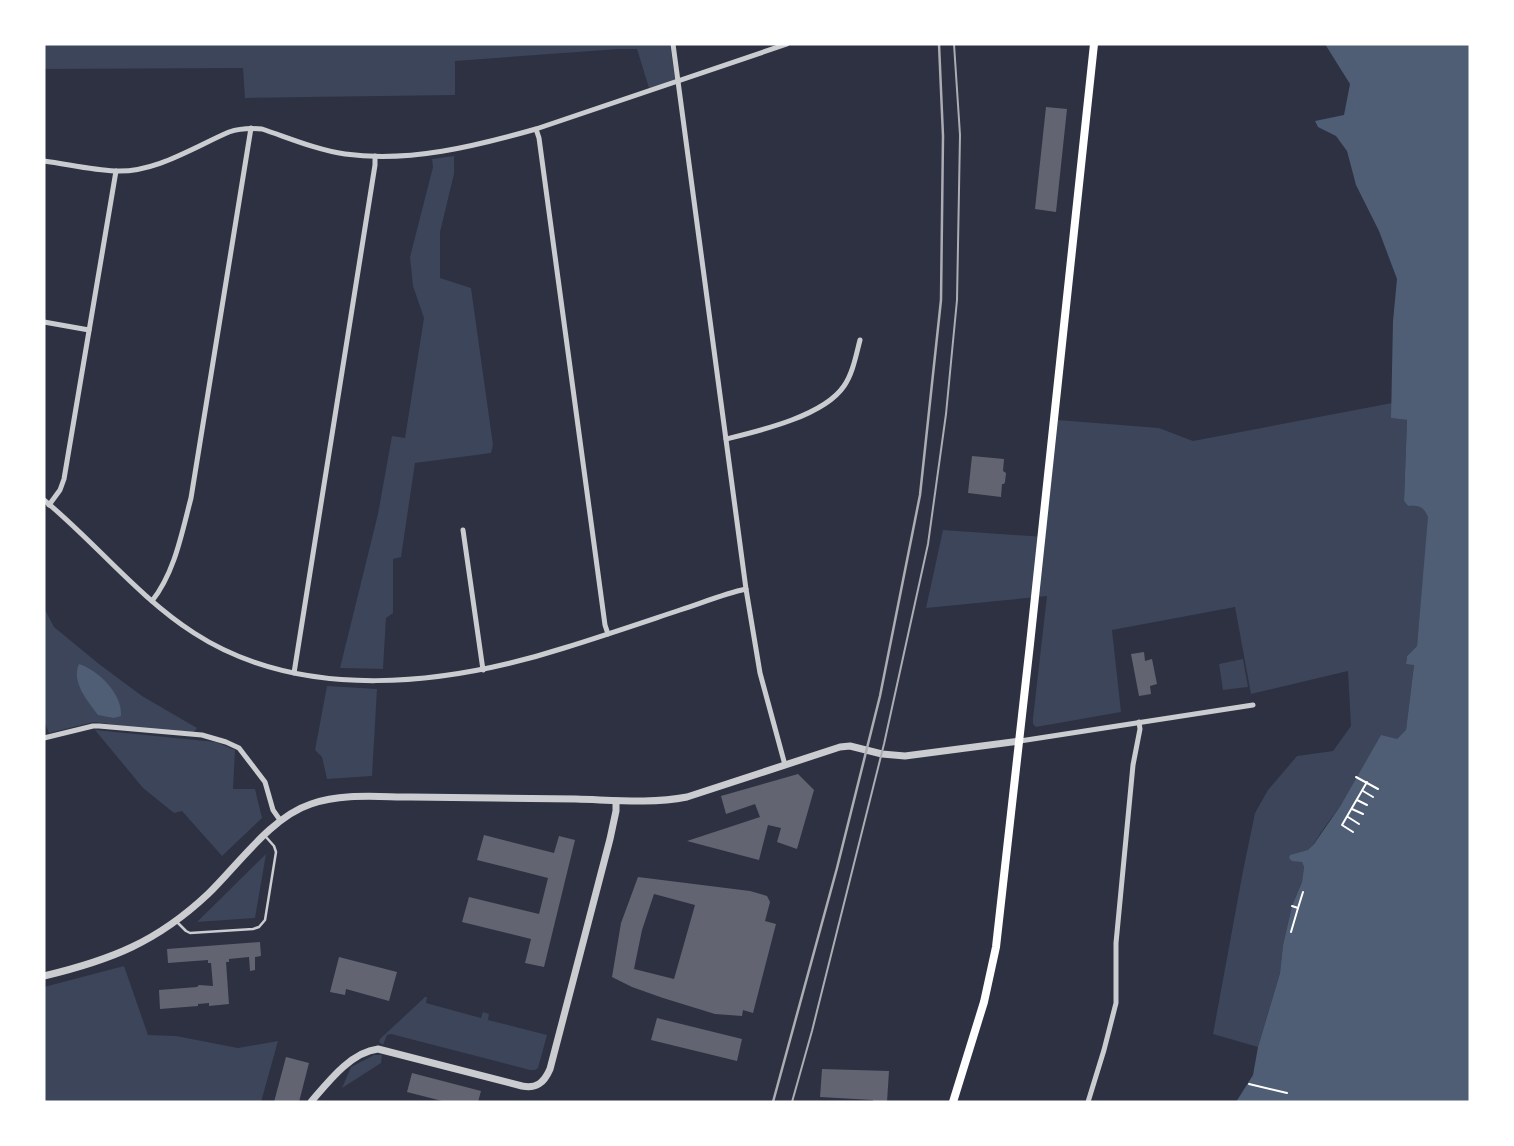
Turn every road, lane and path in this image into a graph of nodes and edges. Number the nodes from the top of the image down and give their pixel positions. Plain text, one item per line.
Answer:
1 (673, 44) edge
2 (787, 44) edge
3 (1094, 44) edge
4 (677, 82) junction
5 (251, 128) junction
6 (536, 129) junction
7 (375, 156) junction
8 (44, 161) edge
9 (116, 172) junction
10 (44, 322) edge
11 (89, 330) junction
12 (860, 340) dead end
13 (726, 439) junction
14 (47, 502) edge
15 (463, 530) dead end
16 (746, 589) junction
17 (152, 601) junction
18 (608, 634) junction
19 (482, 670) junction
20 (294, 673) junction
21 (1252, 705) dead end
22 (1139, 722) junction
23 (44, 738) edge
24 (1020, 741) junction
25 (785, 765) junction
26 (1356, 777) dead end
27 (1367, 782) junction
28 (1378, 789) dead end
29 (1362, 791) junction
30 (1373, 797) dead end
31 (1356, 800) junction
32 (616, 801) junction
33 (1367, 805) dead end
34 (1352, 809) junction
35 (1363, 814) dead end
36 (1347, 817) junction
37 (280, 820) junction
38 (1359, 824) dead end
39 (1353, 832) dead end
40 (264, 835) junction
41 (1303, 892) dead end
42 (1292, 906) dead end
43 (1298, 908) junction
44 (176, 920) junction
45 (1290, 932) dead end
46 (44, 975) edge
47 (1249, 1084) dead end
48 (1287, 1093) dead end
49 (311, 1102) edge
50 (953, 1102) edge
51 (1088, 1102) edge

1 - 4 street
2 - 4 street
3 - 24 main road
4 - 6 street
4 - 13 street
5 - 7 street
5 - 9 street
5 - 17 street
6 - 7 street
6 - 18 street
7 - 20 street
8 - 9 street
9 - 11 street
10 - 11 street
11 - 14 street
12 - 13 street
13 - 16 street
14 - 17 street
15 - 19 street
16 - 18 street
16 - 25 street
17 - 20 street
18 - 19 street
19 - 20 street
21 - 22 street
22 - 24 street
22 - 51 street
23 - 37 street
24 - 25 street
24 - 50 main road
25 - 32 street
26 - 27 path
27 - 28 path
27 - 29 path
29 - 30 path
29 - 31 path
31 - 33 path
31 - 34 path
32 - 37 street
32 - 49 street
34 - 35 path
34 - 36 path
36 - 38 path
36 - 39 path
37 - 40 street
40 - 44 street
40 - 44 lane
41 - 43 path
42 - 43 path
43 - 45 path
44 - 46 street
47 - 48 path

